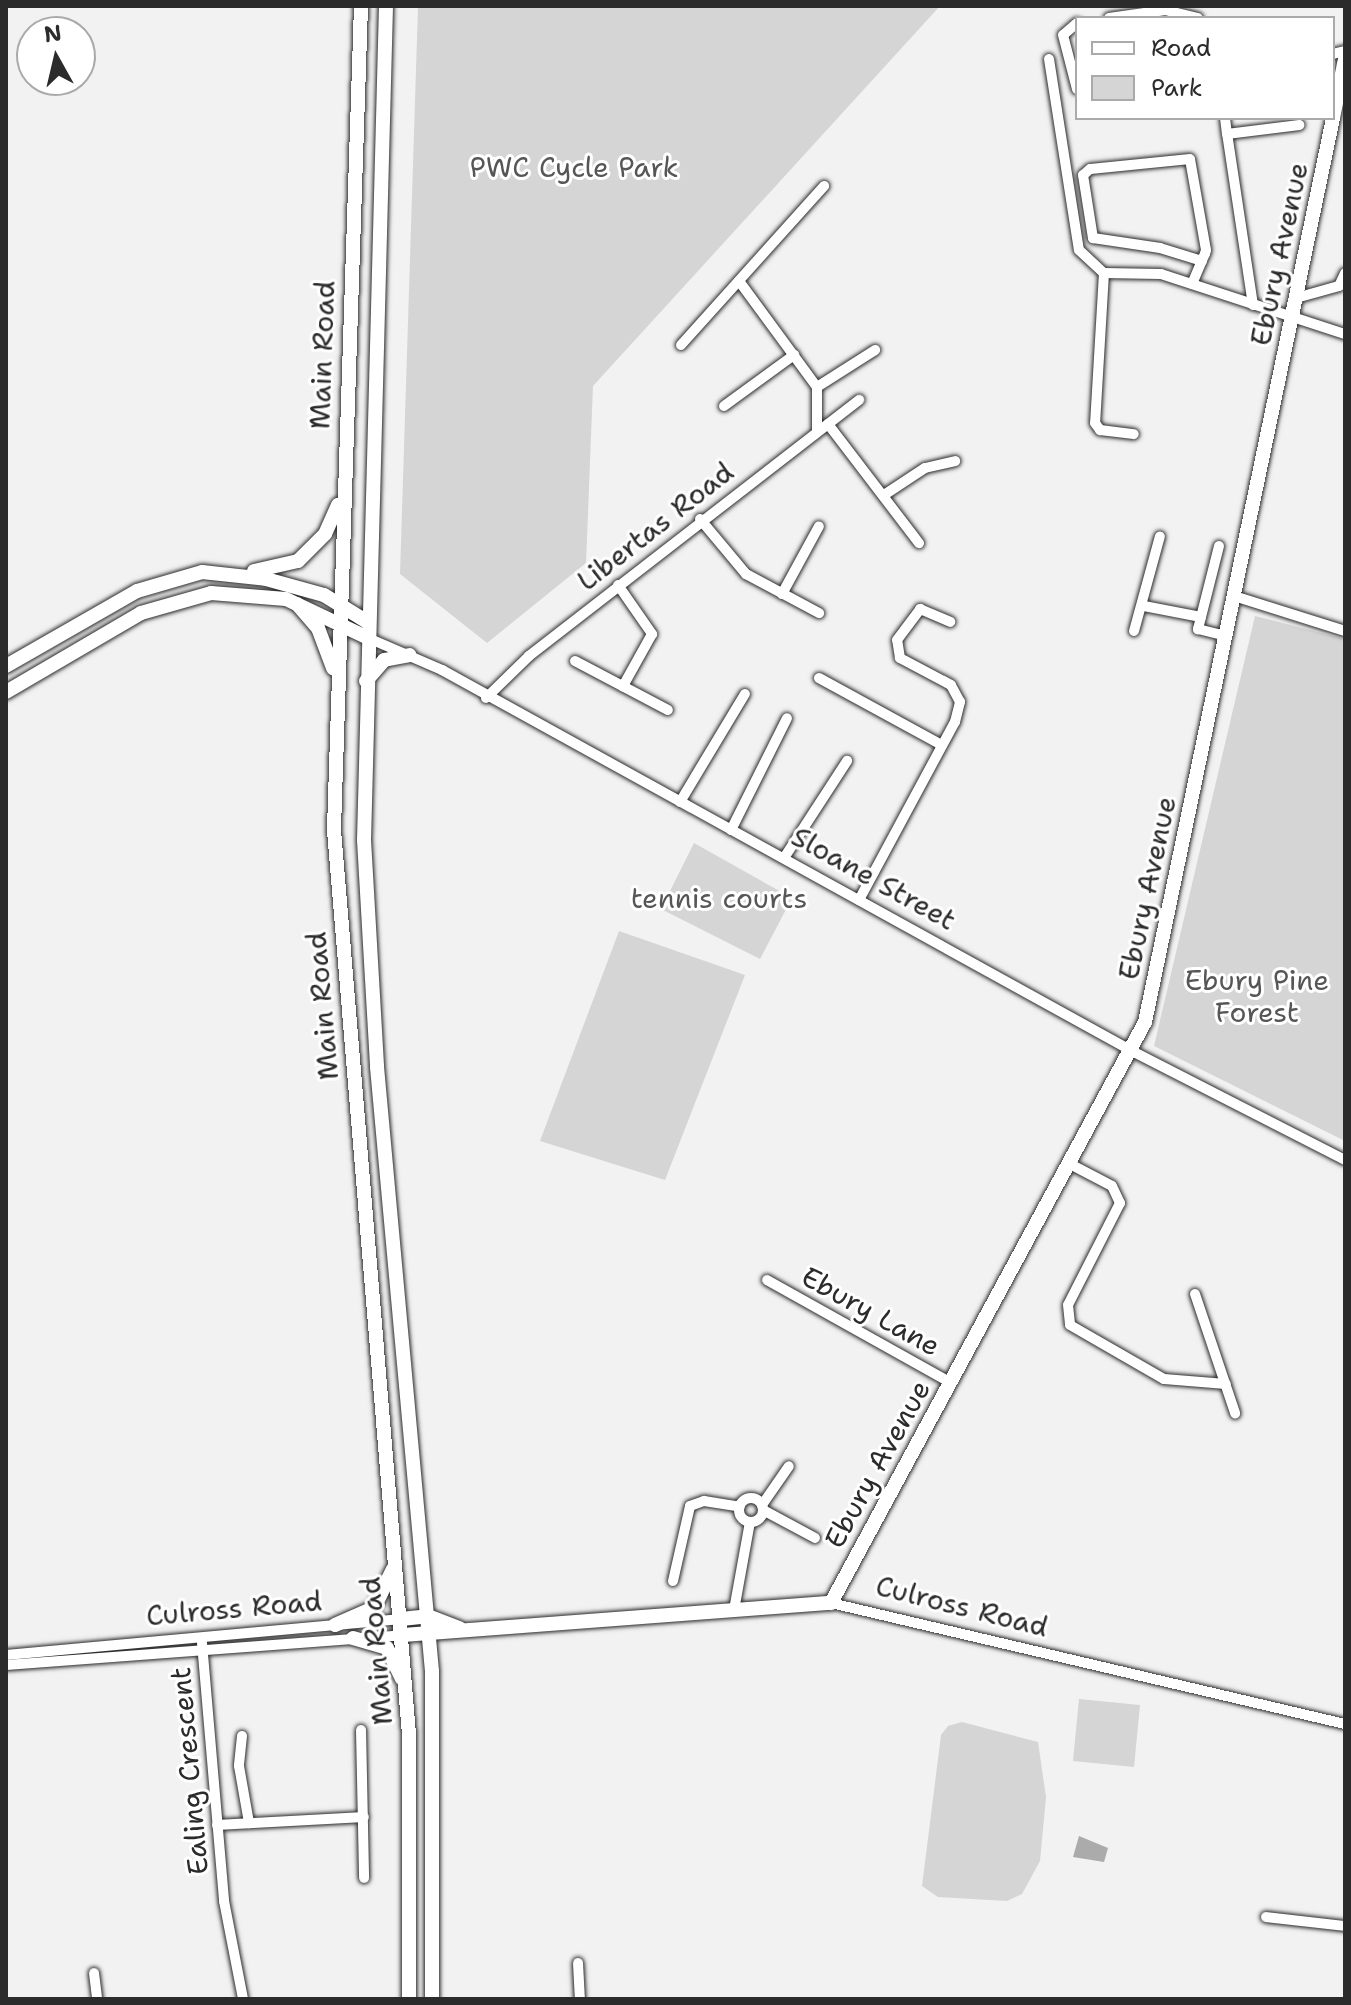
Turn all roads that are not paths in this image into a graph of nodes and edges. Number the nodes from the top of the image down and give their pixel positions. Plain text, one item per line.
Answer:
1 (361, 6) edge
2 (386, 6) edge
3 (1123, 16) edge
4 (1190, 16) edge
5 (1075, 25) edge
6 (1049, 59) dead end
7 (1345, 59) edge
8 (1075, 81) edge
9 (1335, 108) edge
10 (1225, 120) edge
11 (1333, 120) edge
12 (1299, 125) dead end
13 (1227, 134) junction
14 (824, 186) dead end
15 (1202, 261) junction
16 (1104, 273) junction
17 (1345, 273) edge
18 (739, 281) junction
19 (1192, 284) junction
20 (1296, 298) junction
21 (1253, 305) junction
22 (1292, 317) junction
23 (1345, 334) edge
24 (681, 345) dead end
25 (875, 350) dead end
26 (794, 355) junction
27 (817, 387) junction
28 (859, 400) dead end
29 (724, 406) dead end
30 (828, 424) junction
31 (817, 432) junction
32 (1134, 434) dead end
33 (955, 461) dead end
34 (343, 492) junction
35 (884, 495) junction
36 (700, 519) junction
37 (819, 526) dead end
38 (1160, 536) dead end
39 (919, 543) dead end
40 (1219, 546) dead end
41 (202, 572) junction
42 (618, 585) junction
43 (782, 594) junction
44 (1234, 596) junction
45 (341, 602) junction
46 (295, 603) junction
47 (1144, 606) junction
48 (819, 613) dead end
49 (1201, 617) junction
50 (950, 622) dead end
51 (340, 623) junction
52 (1134, 631) dead end
53 (1345, 631) edge
54 (372, 634) junction
55 (1226, 636) junction
56 (410, 655) junction
57 (575, 661) dead end
58 (6, 666) edge
59 (819, 678) dead end
60 (337, 680) junction
61 (366, 681) junction
62 (623, 686) junction
63 (6, 692) edge
64 (745, 694) dead end
65 (486, 698) junction
66 (668, 710) dead end
67 (787, 718) dead end
68 (942, 745) junction
69 (847, 761) dead end
70 (680, 802) junction
71 (731, 830) junction
72 (784, 858) junction
73 (859, 900) junction
74 (1132, 1051) junction
75 (1345, 1160) edge
76 (1070, 1164) junction
77 (767, 1280) dead end
78 (1195, 1294) dead end
79 (951, 1383) junction
80 (1226, 1384) junction
81 (1235, 1413) dead end
82 (789, 1466) dead end
83 (740, 1507) junction
84 (763, 1507) junction
85 (750, 1522) junction
86 (815, 1538) dead end
87 (395, 1559) junction
88 (673, 1581) dead end
89 (831, 1603) junction
90 (734, 1610) junction
91 (428, 1616) junction
92 (401, 1619) junction
93 (335, 1625) junction
94 (464, 1630) junction
95 (429, 1633) junction
96 (403, 1635) junction
97 (202, 1637) junction
98 (353, 1638) junction
99 (203, 1650) junction
100 (6, 1655) edge
101 (6, 1665) edge
102 (406, 1690) junction
103 (1345, 1724) edge
104 (361, 1730) dead end
105 (242, 1736) dead end
106 (364, 1817) junction
107 (249, 1823) junction
108 (217, 1825) junction
109 (364, 1878) dead end
110 (1266, 1917) dead end
111 (1345, 1926) edge
112 (578, 1963) dead end
113 (94, 1973) dead end
114 (97, 1999) edge
115 (243, 1999) edge
116 (409, 1999) edge
117 (432, 1999) edge
118 (580, 1999) edge

1 - 34 main road, Main Road
2 - 54 main road, Main Road
3 - 4 street
5 - 8 street
6 - 16 street
7 - 9 main road, Ebury Avenue
10 - 13 street
11 - 20 main road, Ebury Avenue
12 - 13 street
13 - 21 street
14 - 18 street
15 - 15 street
15 - 19 street
16 - 19 street
16 - 32 street
17 - 20 street
18 - 24 street
18 - 26 street
19 - 21 street
20 - 22 main road, Ebury Avenue
21 - 22 street
22 - 23 street
22 - 44 main road, Ebury Avenue
25 - 27 street
26 - 27 street
26 - 29 street
27 - 31 street
28 - 30 street, Libertas Road
30 - 31 street, Libertas Road
30 - 35 street
31 - 36 street, Libertas Road
33 - 35 street
34 - 41 main road
34 - 45 main road, Main Road
35 - 39 street
36 - 42 street, Libertas Road
36 - 43 street
37 - 43 street
38 - 47 street
40 - 49 street
41 - 45 main road, Sloane Street
41 - 58 main road, Sloane Street
42 - 62 street
42 - 65 street, Libertas Road
43 - 48 street
44 - 53 street
44 - 55 main road, Ebury Avenue
45 - 51 main road, Main Road
45 - 54 main road, Sloane Street
46 - 51 main road, Sloane Street
46 - 60 main road
46 - 63 main road, Sloane Street
47 - 49 street
47 - 52 street
49 - 55 street
50 - 68 street
51 - 54 main road, Sloane Street
51 - 60 main road, Main Road
54 - 56 street, Sloane Street
54 - 61 main road, Main Road
55 - 74 main road, Ebury Avenue
56 - 61 main road
56 - 65 street, Sloane Street
57 - 62 street
59 - 68 street
60 - 87 main road, Main Road
61 - 91 main road, Main Road
62 - 66 street
64 - 70 street
65 - 70 street, Sloane Street
67 - 71 street
68 - 73 street
69 - 72 street
70 - 71 street, Sloane Street
71 - 72 street, Sloane Street
72 - 73 street, Sloane Street
73 - 74 street, Sloane Street
74 - 75 street, Sloane Street
74 - 76 main road, Ebury Avenue
76 - 79 main road, Ebury Avenue
76 - 80 street
77 - 79 street, Ebury Lane
78 - 80 street
79 - 89 main road, Ebury Avenue
80 - 81 street
82 - 84 street
83 - 84 street
83 - 85 street
83 - 88 street
84 - 85 street
84 - 86 street
85 - 90 street
87 - 92 main road, Main Road
87 - 93 main road
89 - 90 main road, Culross Road
89 - 103 street, Culross Road
90 - 94 main road, Culross Road
91 - 92 main road, Culross Road
91 - 94 main road, Culross Road
91 - 95 main road, Main Road
92 - 93 street, Culross Road
92 - 96 main road, Main Road
93 - 97 street, Culross Road
94 - 95 main road, Culross Road
95 - 96 main road, Culross Road
95 - 117 main road, Main Road
96 - 98 street, Culross Road
96 - 102 main road, Main Road
97 - 99 street, Ealing Crescent
97 - 100 street, Culross Road
98 - 99 street, Culross Road
98 - 102 main road
99 - 101 street, Culross Road
99 - 108 street, Ealing Crescent
102 - 116 main road, Main Road
104 - 106 street
105 - 107 street
106 - 107 street
106 - 109 street
107 - 108 street
108 - 115 street, Ealing Crescent
110 - 111 street
112 - 118 street
113 - 114 street

